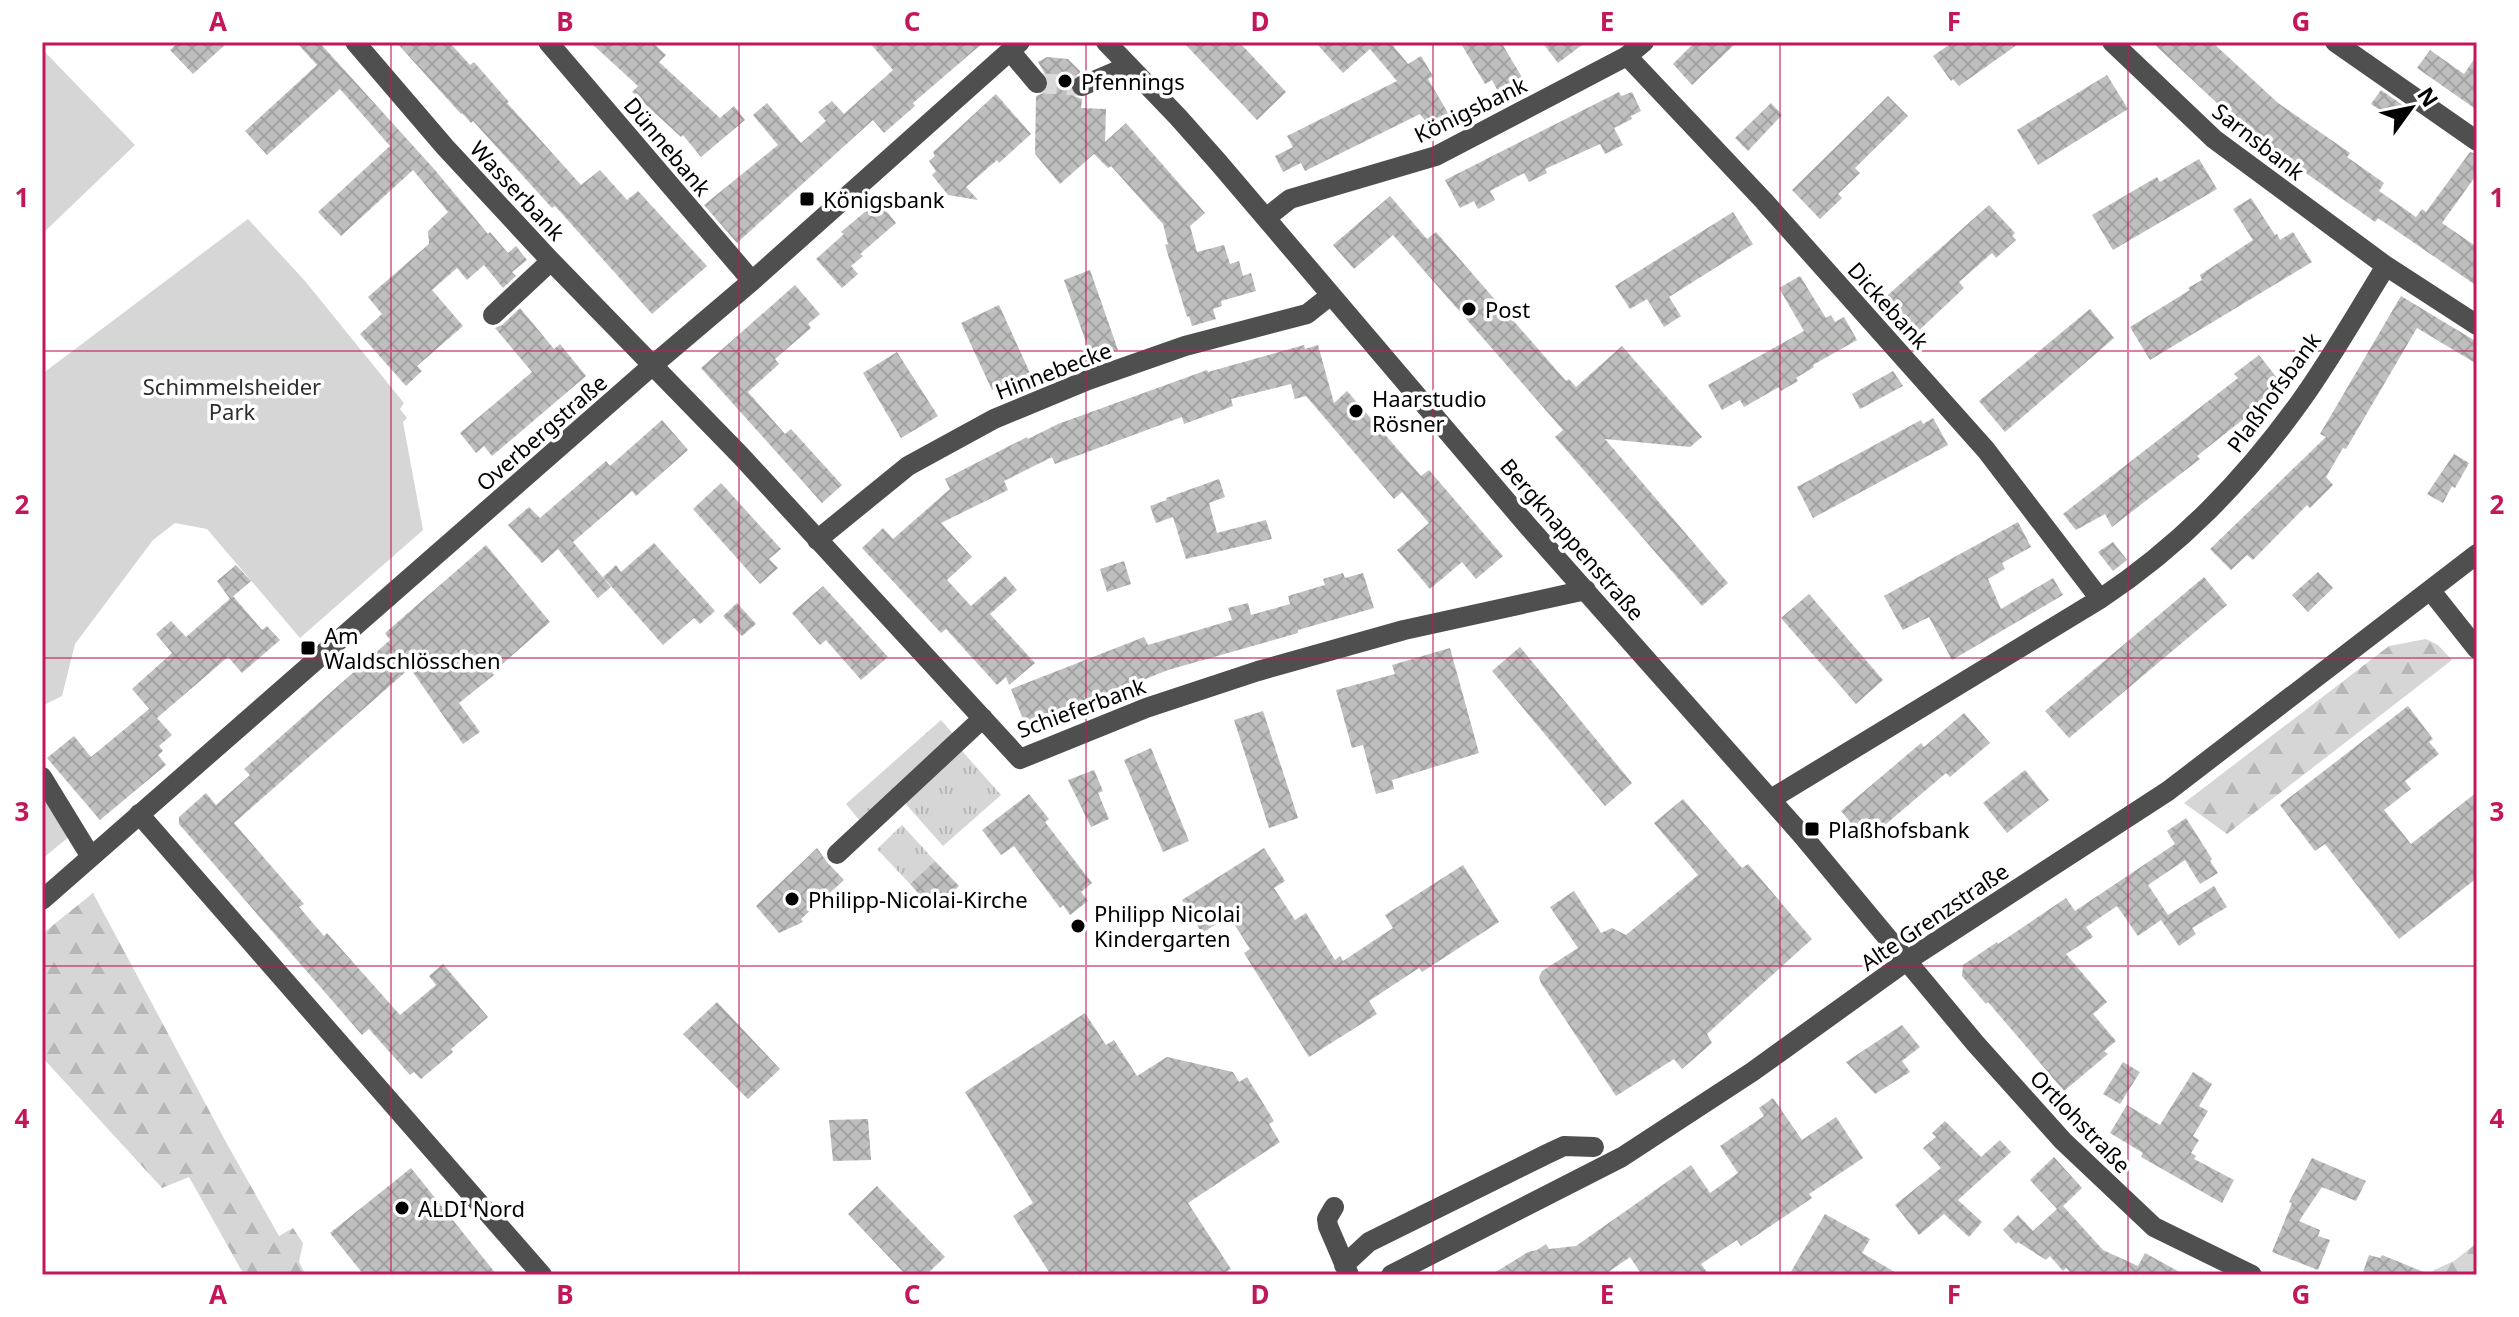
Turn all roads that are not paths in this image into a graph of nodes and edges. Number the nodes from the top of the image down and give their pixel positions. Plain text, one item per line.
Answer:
1 (355, 42) edge
2 (548, 42) edge
3 (1106, 42) edge
4 (1644, 42) edge
5 (2112, 42) edge
6 (2335, 42) edge
7 (1015, 47) edge
8 (1627, 56) junction
9 (1129, 66) junction
10 (1037, 83) dead end
11 (1082, 86) tunnel mouth
12 (2477, 141) edge
13 (1266, 218) junction
14 (551, 261) junction
15 (2386, 266) junction
16 (752, 281) junction
17 (1331, 295) junction
18 (493, 315) dead end
19 (2477, 325) edge
20 (653, 365) junction
21 (817, 540) junction
22 (2477, 554) edge
23 (1586, 590) junction
24 (2431, 591) junction
25 (2100, 599) junction
26 (2477, 649) edge
27 (983, 718) junction
28 (42, 777) edge
29 (1771, 799) junction
30 (139, 814) junction
31 (837, 854) dead end
32 (91, 857) junction
33 (42, 900) edge
34 (1908, 960) junction
35 (1594, 1147) dead end
36 (1334, 1207) dead end
37 (1346, 1270) edge
38 (542, 1275) edge
39 (1391, 1275) edge
40 (2252, 1275) edge

1 - 14 street, Wasserbank
2 - 16 street, Dünnebank
3 - 9 street, Bergknappenstraße
4 - 8 street, Königsbank
5 - 15 street, Sarnsbank
6 - 12 street
7 - 10 street
7 - 16 street, Overbergstraße
8 - 13 street, Königsbank
8 - 25 street, Dickebank
9 - 11 street
9 - 13 street, Bergknappenstraße
13 - 17 street, Bergknappenstraße
14 - 18 street
14 - 20 street, Wasserbank
15 - 19 street
15 - 25 street, Plaßhofsbank
16 - 20 street, Overbergstraße
17 - 21 street, Hinnebecke
17 - 23 street, Bergknappenstraße
20 - 21 street, Schieferbank
20 - 30 street, Overbergstraße
21 - 27 street, Schieferbank
22 - 24 street, Alte Grenzstraße
23 - 27 street, Schieferbank
23 - 29 street, Bergknappenstraße
24 - 26 street
24 - 34 street, Alte Grenzstraße
25 - 29 street, Plaßhofsbank
27 - 31 street
28 - 32 street
29 - 34 street, Bergknappenstraße
30 - 32 street, Overbergstraße
30 - 38 street
32 - 33 street, Overbergstraße
34 - 39 street, Alte Grenzstraße
34 - 40 street, Ortlohstraße
35 - 37 street
36 - 37 street

